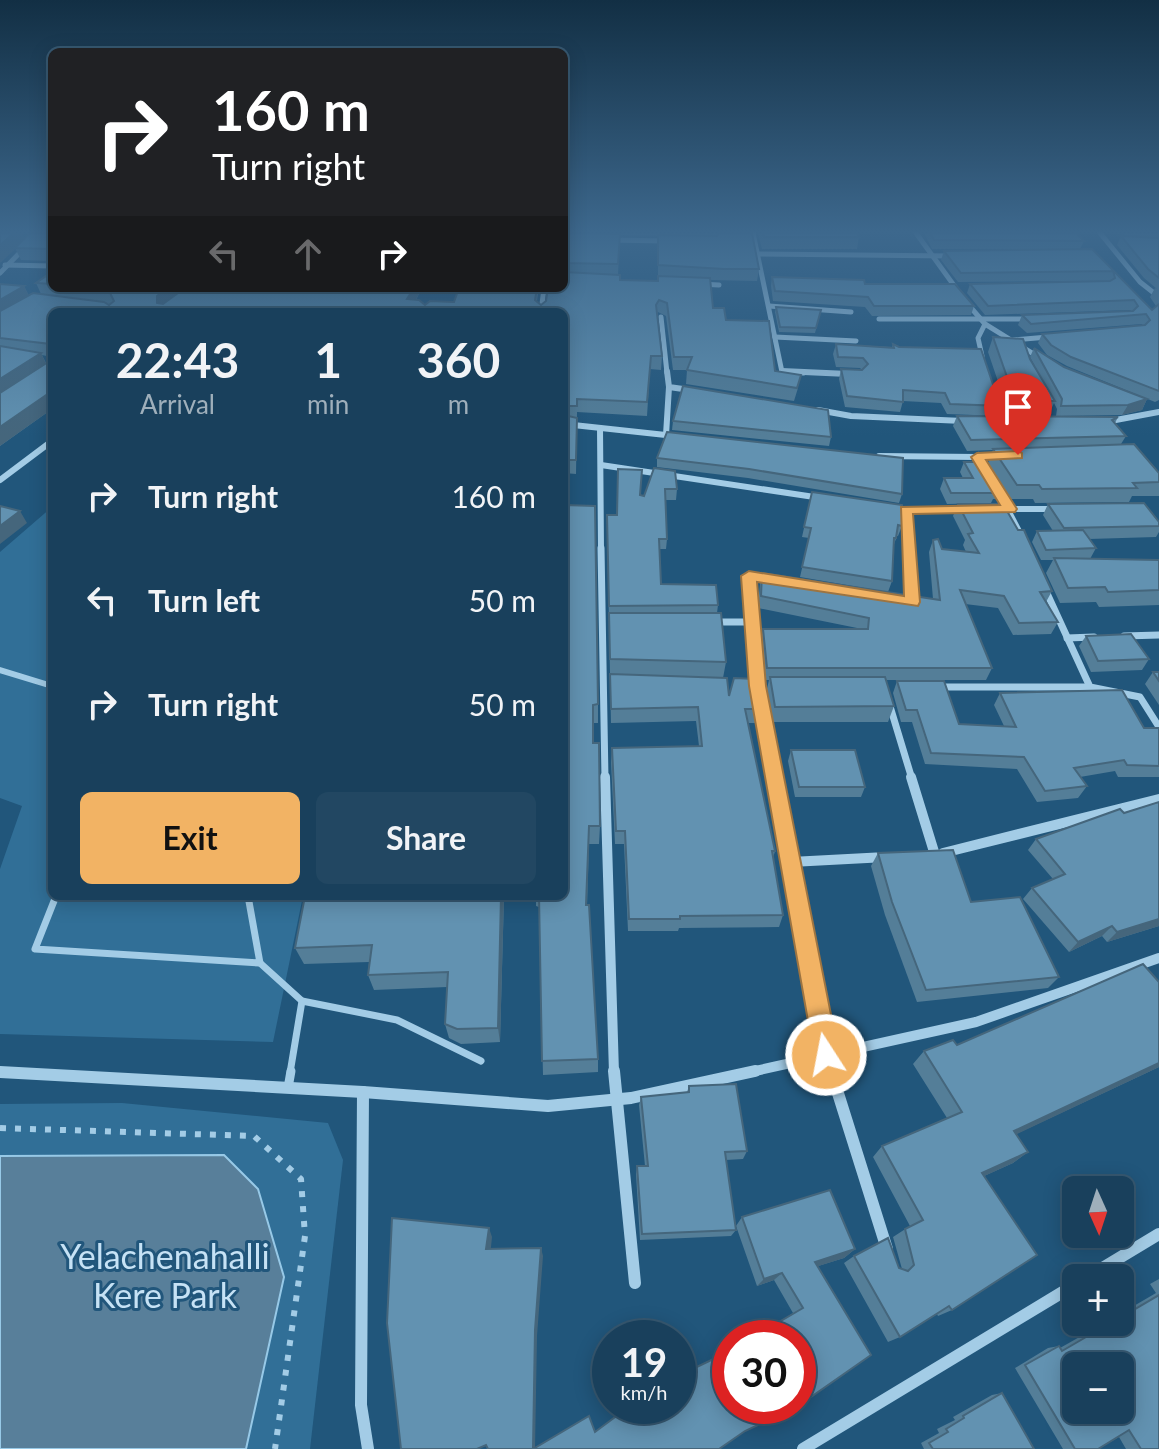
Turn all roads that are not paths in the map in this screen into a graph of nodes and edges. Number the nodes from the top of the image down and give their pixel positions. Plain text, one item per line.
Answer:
1 (768, 301) edge
2 (965, 301) edge
3 (769, 306) junction
4 (851, 312) dead end
5 (661, 317) edge
6 (1040, 318) edge
7 (879, 319) edge
8 (983, 323) junction
9 (1055, 336) edge
10 (775, 337) junction
11 (1013, 340) junction
12 (856, 341) dead end
13 (1020, 345) junction
14 (967, 352) edge
15 (981, 353) junction
16 (1042, 360) edge
17 (1024, 361) edge
18 (986, 367) edge
19 (859, 374) edge
20 (669, 387) junction
21 (700, 392) edge
22 (1146, 405) edge
23 (806, 409) edge
24 (1159, 411) edge
25 (972, 421) edge
26 (1091, 422) edge
27 (568, 424) edge
28 (600, 428) junction
29 (666, 435) junction
30 (681, 437) edge
31 (48, 444) edge
32 (876, 456) edge
33 (991, 456) edge
34 (977, 457) junction
35 (601, 465) junction
36 (985, 470) edge
37 (0, 480) edge
38 (993, 483) edge
39 (829, 499) edge
40 (890, 508) edge
41 (980, 509) edge
42 (995, 509) edge
43 (1010, 509) junction
44 (1068, 509) edge
45 (906, 510) junction
46 (589, 519) edge
47 (601, 519) junction
48 (1029, 552) edge
49 (779, 580) edge
50 (1042, 581) edge
51 (898, 600) edge
52 (707, 622) edge
53 (753, 622) junction
54 (601, 623) junction
55 (616, 623) edge
56 (1159, 635) edge
57 (1113, 636) edge
58 (1098, 637) edge
59 (1067, 638) junction
60 (0, 670) edge
61 (602, 681) junction
62 (617, 681) edge
63 (48, 685) edge
64 (742, 686) edge
65 (758, 686) junction
66 (773, 686) edge
67 (884, 687) edge
68 (932, 687) edge
69 (1090, 687) junction
70 (1159, 727) edge
71 (1159, 799) edge
72 (935, 855) junction
73 (920, 856) edge
74 (892, 857) edge
75 (791, 862) junction
76 (54, 900) edge
77 (249, 900) edge
78 (1159, 958) edge
79 (260, 963) junction
80 (302, 1001) junction
81 (826, 1055) junction
82 (481, 1061) dead end
83 (0, 1072) edge
84 (288, 1088) junction
85 (363, 1092) junction
86 (615, 1101) junction
87 (1159, 1234) edge
88 (890, 1256) edge
89 (1109, 1264) edge
90 (635, 1283) dead end
91 (1062, 1292) edge
92 (368, 1449) edge
93 (803, 1449) edge

1 - 3 street
2 - 8 street
3 - 4 street
3 - 10 street
5 - 20 street
6 - 8 street
7 - 8 street
8 - 11 street
8 - 15 street
9 - 11 street
10 - 12 street
10 - 19 street
11 - 13 street
13 - 16 street
13 - 17 street
14 - 15 street
15 - 18 street
20 - 21 street
20 - 29 street
22 - 24 street
23 - 25 street
24 - 26 street
27 - 28 street
28 - 29 street
28 - 35 street
29 - 30 street
31 - 37 street
32 - 34 street
33 - 34 street
34 - 36 street
35 - 39 street
35 - 47 street
38 - 43 street
40 - 45 street
41 - 45 street
42 - 43 street
43 - 44 street
43 - 48 street
45 - 51 street
46 - 47 street
47 - 54 street
49 - 53 street
50 - 59 street
52 - 53 street
53 - 65 street
54 - 55 street
54 - 61 street
56 - 57 street
58 - 59 street
59 - 69 street
60 - 63 lane
61 - 62 street
61 - 86 street
64 - 65 street
65 - 66 street
65 - 75 street
67 - 72 street
68 - 69 street
69 - 70 street
71 - 72 street
72 - 73 street
74 - 75 street
75 - 81 street
76 - 79 lane
77 - 79 lane
78 - 81 street
79 - 80 lane
80 - 82 lane
80 - 84 lane
81 - 86 street
81 - 88 street
83 - 84 street
84 - 85 street
85 - 86 street
85 - 92 street
86 - 90 street
87 - 89 street
91 - 93 street

